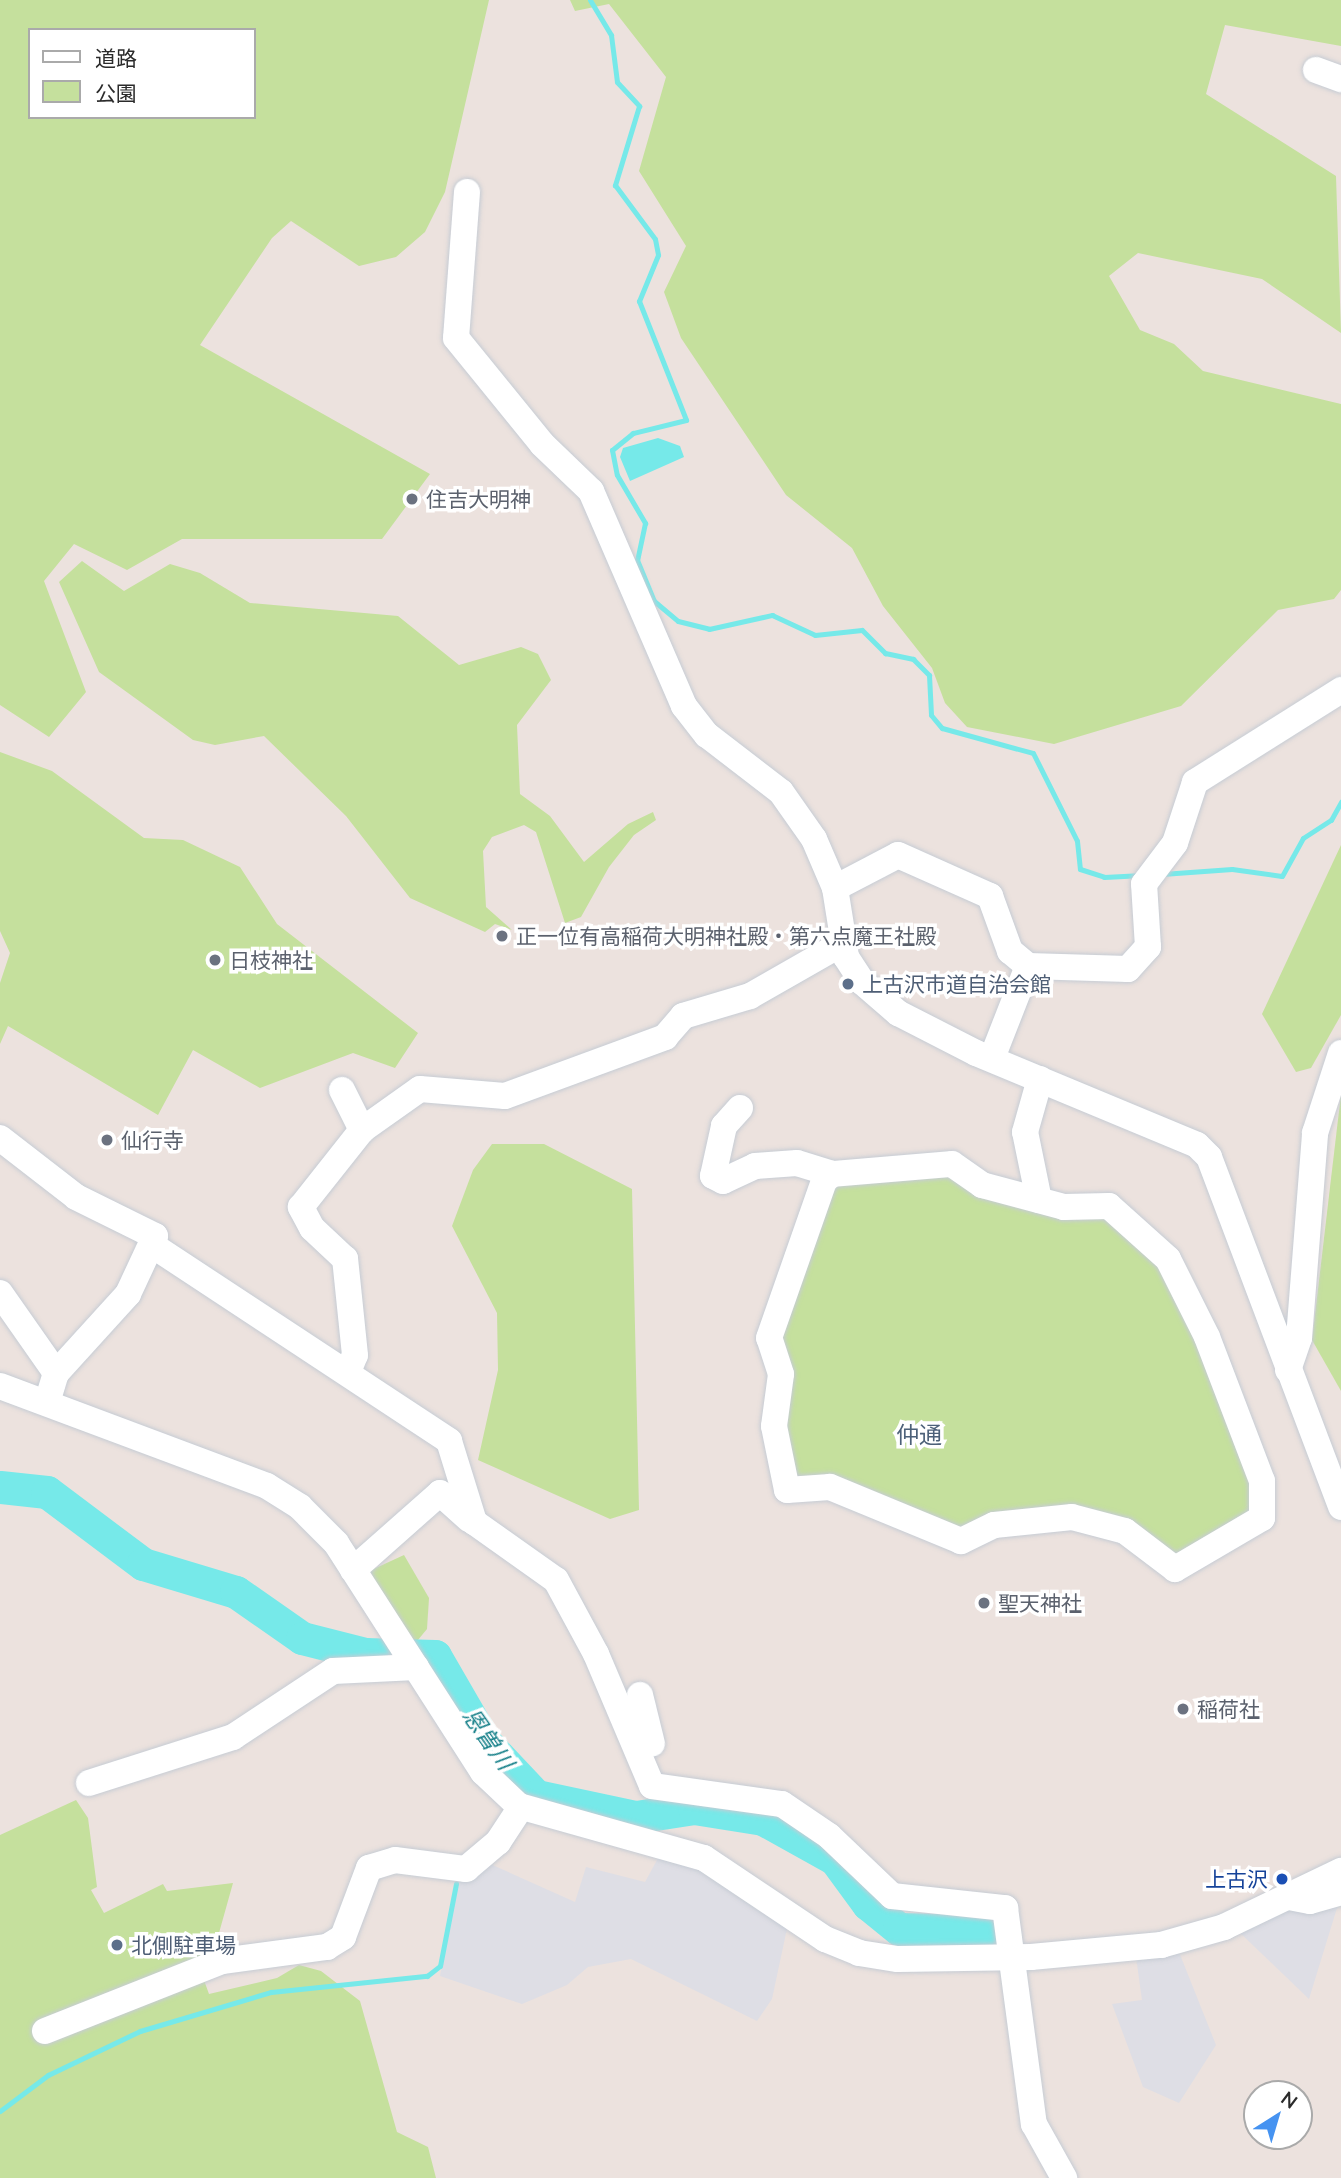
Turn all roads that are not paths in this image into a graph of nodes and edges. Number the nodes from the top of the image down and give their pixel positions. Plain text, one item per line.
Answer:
1 (1315, 70) dead end
2 (1341, 79) edge
3 (467, 192) dead end
4 (1341, 690) edge
5 (835, 888) junction
6 (843, 943) junction
7 (1028, 965) junction
8 (1341, 1053) edge
9 (992, 1058) junction
10 (1040, 1079) junction
11 (342, 1090) dead end
12 (740, 1108) dead end
13 (362, 1130) junction
14 (0, 1138) edge
15 (832, 1174) junction
16 (1039, 1200) junction
17 (152, 1245) junction
18 (0, 1293) edge
19 (1288, 1370) junction
20 (348, 1372) junction
21 (56, 1373) junction
22 (0, 1386) edge
23 (47, 1403) junction
24 (1341, 1507) edge
25 (474, 1522) junction
26 (353, 1570) junction
27 (410, 1658) junction
28 (640, 1695) dead end
29 (652, 1744) dead end
30 (89, 1783) dead end
31 (521, 1807) junction
32 (1341, 1871) edge
33 (1341, 1892) edge
34 (1285, 1896) junction
35 (1016, 1955) junction
36 (45, 2031) dead end
37 (1061, 2177) edge

1 - 2 street
3 - 5 street
4 - 7 street
5 - 6 street
5 - 7 street
6 - 9 street
6 - 13 street
7 - 9 street
8 - 19 street
9 - 10 street
10 - 16 street
10 - 19 street
11 - 13 street
12 - 15 street
13 - 20 street
14 - 17 street
15 - 16 street
15 - 16 street
17 - 20 street
17 - 21 street
18 - 21 street
19 - 24 street
20 - 25 street
21 - 23 street
22 - 23 street
23 - 26 street
25 - 26 street
25 - 35 street
26 - 27 street
27 - 30 street
27 - 31 street
28 - 29 street
31 - 35 street
31 - 36 street
32 - 34 street
33 - 34 street
34 - 35 street
35 - 37 street

